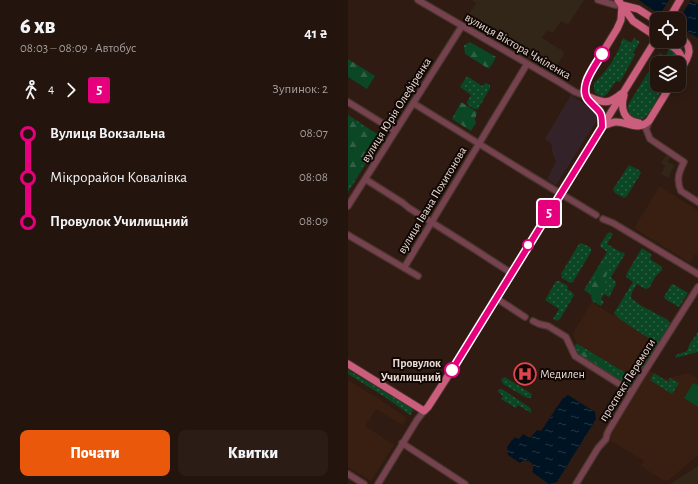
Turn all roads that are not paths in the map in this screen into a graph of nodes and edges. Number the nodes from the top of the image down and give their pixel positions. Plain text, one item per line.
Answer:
1 (418, 0) edge
2 (598, 0) edge
3 (680, 0) edge
4 (620, 2) edge
5 (673, 12) edge
6 (650, 17) edge
7 (637, 24) junction
8 (462, 26) junction
9 (618, 29) junction
10 (650, 32) edge
11 (686, 43) edge
12 (650, 48) edge
13 (674, 48) edge
14 (682, 56) edge
15 (686, 60) edge
16 (527, 64) junction
17 (625, 91) junction
18 (667, 92) edge
19 (586, 96) junction
20 (348, 102) edge
21 (413, 104) junction
22 (649, 121) junction
23 (602, 127) junction
24 (395, 132) junction
25 (478, 144) junction
26 (365, 179) junction
27 (561, 194) junction
28 (698, 202) edge
29 (348, 206) edge
30 (596, 215) dead end
31 (603, 219) dead end
32 (431, 222) junction
33 (348, 235) edge
34 (404, 268) junction
35 (511, 273) junction
36 (698, 274) edge
37 (418, 276) dead end
38 (698, 287) edge
39 (496, 298) junction
40 (525, 316) dead end
41 (533, 321) dead end
42 (348, 364) edge
43 (632, 392) junction
44 (424, 411) junction
45 (402, 443) junction
46 (348, 474) edge
47 (364, 484) edge
48 (378, 484) edge
49 (465, 484) edge
50 (576, 484) edge

1 - 8 street, вулиця Віктора Чміленка
2 - 4 street
3 - 5 main road
4 - 6 main road
4 - 7 main road
4 - 9 main road
7 - 9 main road
7 - 10 main road
8 - 16 street, вулиця Віктора Чміленка
8 - 21 street, вулиця Юрія Олефіренка
9 - 19 main road
11 - 15 main road
12 - 17 main road
13 - 14 main road
16 - 19 street, вулиця Віктора Чміленка
16 - 25 street, вулиця Івана Похитонова
17 - 19 main road
17 - 22 main road
17 - 23 main road
18 - 22 main road
19 - 23 main road
20 - 24 street
21 - 24 street, вулиця Юрія Олефіренка
21 - 25 street, вулиця Івана Похитонова
22 - 23 main road
22 - 28 street
23 - 27 main road
24 - 26 street, вулиця Юрія Олефіренка
25 - 27 street, вулиця Івана Похитонова
25 - 32 street, вулиця Івана Похитонова
26 - 29 street, вулиця Юрія Олефіренка
26 - 32 street
27 - 30 street
27 - 35 main road
31 - 36 street
32 - 34 street, вулиця Івана Похитонова
32 - 35 street
33 - 34 street
34 - 37 street
35 - 39 main road
38 - 43 street, проспект Перемоги
39 - 40 street
39 - 44 main road
41 - 43 street
42 - 44 main road
43 - 50 street, проспект Перемоги
44 - 45 street
45 - 48 street
45 - 49 street
46 - 47 street

